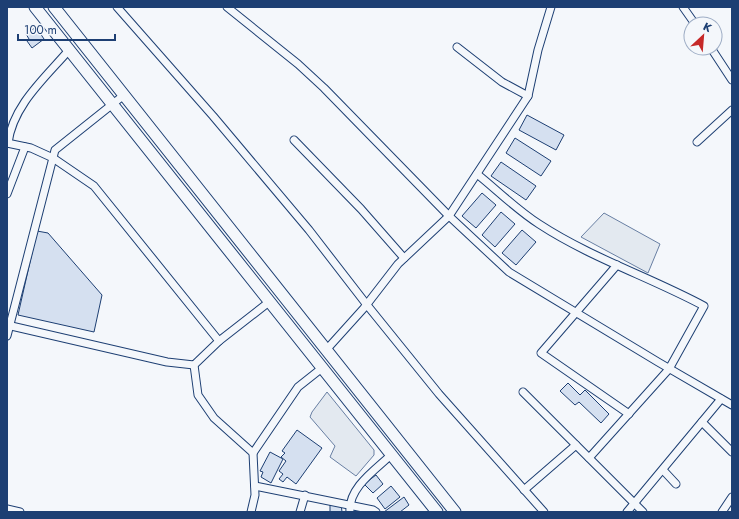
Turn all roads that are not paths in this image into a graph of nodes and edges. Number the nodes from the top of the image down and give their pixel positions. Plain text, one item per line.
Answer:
1 (35, 7) edge
2 (54, 7) edge
3 (117, 7) edge
4 (227, 7) edge
5 (551, 7) edge
6 (684, 7) edge
7 (690, 16) edge
8 (457, 46) dead end
9 (69, 50) junction
10 (716, 56) edge
11 (732, 80) edge
12 (124, 95) junction
13 (528, 96) junction
14 (112, 104) junction
15 (732, 110) edge
16 (294, 140) dead end
17 (697, 142) dead end
18 (7, 143) edge
19 (25, 147) junction
20 (53, 158) junction
21 (477, 174) junction
22 (7, 194) edge
23 (449, 216) junction
24 (404, 258) junction
25 (616, 266) junction
26 (269, 302) junction
27 (367, 305) junction
28 (575, 312) junction
29 (8, 325) edge
30 (7, 336) edge
31 (219, 341) junction
32 (327, 349) junction
33 (194, 364) junction
34 (322, 368) junction
35 (669, 369) junction
36 (523, 392) dead end
37 (721, 399) junction
38 (732, 405) edge
39 (629, 414) junction
40 (702, 422) junction
41 (576, 445) junction
42 (732, 452) edge
43 (253, 453) junction
44 (391, 455) junction
45 (589, 458) junction
46 (663, 470) junction
47 (676, 484) dead end
48 (254, 486) junction
49 (524, 490) junction
50 (305, 495) junction
51 (732, 497) edge
52 (349, 504) junction
53 (635, 504) junction
54 (7, 509) edge
55 (20, 512) edge
56 (251, 512) edge
57 (300, 512) edge
58 (350, 512) edge
59 (376, 512) edge
60 (437, 512) edge
61 (455, 512) edge
62 (544, 512) edge
63 (627, 512) edge
64 (643, 512) edge
65 (722, 512) edge

1 - 9 highway
2 - 12 highway
3 - 27 street
4 - 23 street
5 - 13 street
6 - 7 street
8 - 13 street
9 - 14 highway
9 - 18 street
10 - 11 street
12 - 14 street
12 - 32 highway
13 - 21 street
14 - 20 street
14 - 26 highway
15 - 17 street
16 - 24 street
18 - 19 street
19 - 20 street
19 - 22 street
20 - 29 street
20 - 31 street
21 - 23 street
21 - 25 street
23 - 24 street
23 - 28 street
24 - 27 street
25 - 28 street
25 - 35 street
26 - 31 street
26 - 34 highway
27 - 32 street
27 - 49 street
28 - 35 street
28 - 39 street
29 - 30 street
29 - 33 street
31 - 33 street
32 - 61 highway
33 - 43 street
34 - 43 street
34 - 44 highway
35 - 37 street
35 - 39 street
36 - 41 street
37 - 38 street
37 - 40 street
39 - 45 street
40 - 42 street
40 - 46 street
41 - 45 street
41 - 49 street
43 - 48 street
44 - 52 street
44 - 60 highway
45 - 53 street
46 - 47 street
46 - 53 street
48 - 50 street
48 - 56 street
49 - 62 street
50 - 52 street
50 - 57 street
51 - 65 street
52 - 58 street
52 - 59 street
53 - 63 street
53 - 64 street
54 - 55 street

